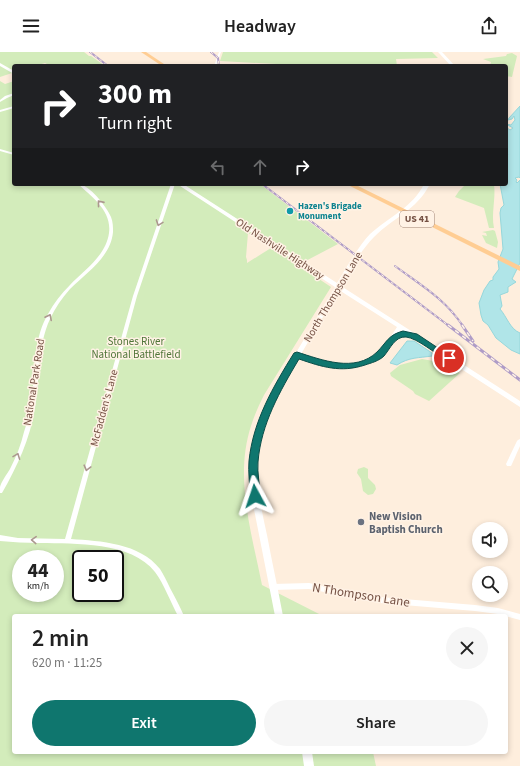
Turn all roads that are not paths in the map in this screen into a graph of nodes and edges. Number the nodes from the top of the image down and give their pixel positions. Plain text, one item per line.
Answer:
1 (220, 52) edge
2 (440, 52) edge
3 (141, 53) edge
4 (0, 64) edge
5 (155, 64) edge
6 (161, 64) edge
7 (216, 64) edge
8 (451, 64) edge
9 (12, 72) edge
10 (12, 95) edge
11 (0, 101) edge
12 (12, 107) edge
13 (0, 108) edge
14 (4, 109) junction
15 (0, 111) edge
16 (0, 150) edge
17 (12, 153) edge
18 (82, 186) edge
19 (172, 186) edge
20 (183, 186) edge
21 (353, 186) edge
22 (363, 186) edge
23 (426, 186) edge
24 (405, 210) junction
25 (486, 250) junction
26 (520, 262) edge
27 (520, 268) edge
28 (400, 327) junction
29 (414, 336) junction
30 (391, 340) junction
31 (297, 355) junction
32 (520, 404) edge
33 (520, 441) edge
34 (509, 464) dead end
35 (0, 491) edge
36 (0, 538) edge
37 (67, 542) junction
38 (273, 587) junction
39 (180, 614) edge
40 (279, 614) edge
41 (507, 614) edge
42 (508, 614) edge
43 (520, 617) edge
44 (307, 754) edge
45 (310, 766) edge

1 - 7 street
2 - 8 main road
3 - 5 main road
3 - 6 main road
4 - 9 main road
10 - 11 street
12 - 14 street
13 - 14 street
14 - 15 street
16 - 17 street
35 -> 18 street, National Park Road
19 -> 37 street, McFadden's Lane
20 - 28 main road, Old Nashville Highway
21 - 24 main road, US 41
22 - 24 main road, US 41
23 - 24 main road, North Thompson Lane
24 - 25 main road, US 41
24 - 31 main road, North Thompson Lane
25 - 26 main road, US 41
25 - 27 main road, US 41
28 - 29 main road, Old Nashville Highway
28 - 30 main road
29 - 30 main road
29 - 32 main road, Old Nashville Highway
30 - 31 main road
31 - 38 main road, North Thompson Lane
33 - 34 street
37 -> 36 street
37 - 39 street
38 - 40 main road, North Thompson Lane
38 - 41 street, N Thompson Lane
42 - 43 street, N Thompson Lane
44 - 45 main road

